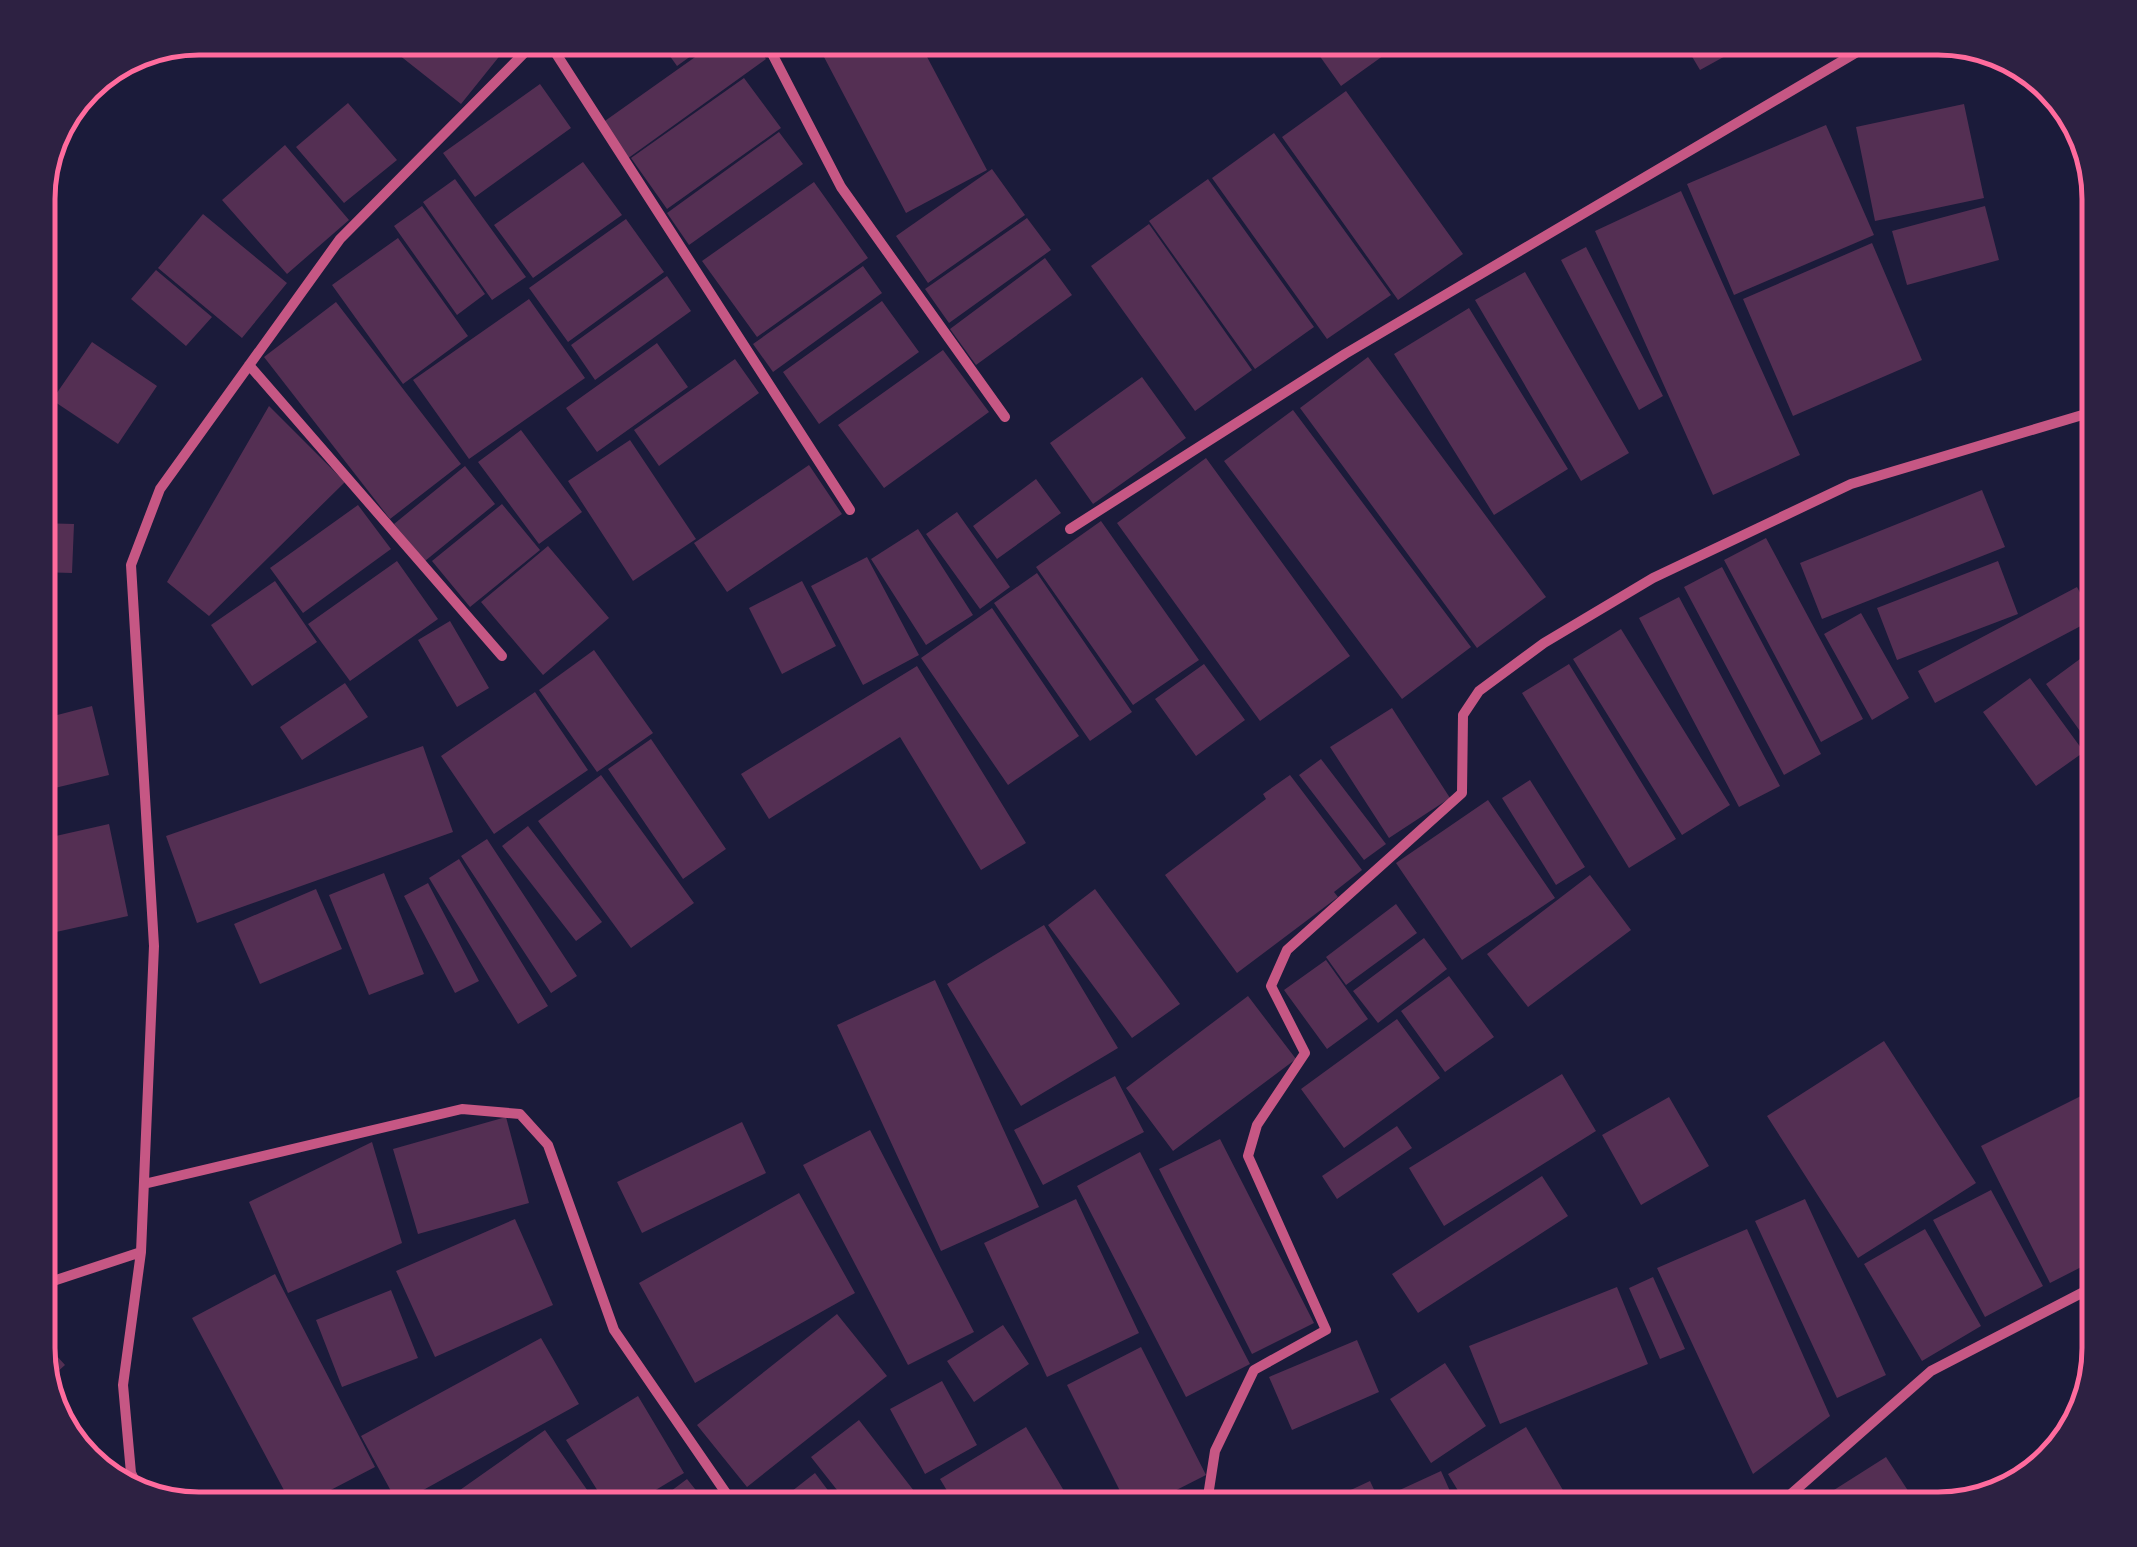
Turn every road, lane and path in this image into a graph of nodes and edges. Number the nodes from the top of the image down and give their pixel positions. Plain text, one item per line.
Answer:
1 (525, 55) edge
2 (553, 55) edge
3 (773, 55) edge
4 (1852, 55) edge
5 (249, 365) junction
6 (2082, 415) edge
7 (1004, 416) dead end
8 (850, 510) dead end
9 (1070, 529) dead end
10 (502, 656) dead end
11 (144, 1184) junction
12 (142, 1252) junction
13 (55, 1280) edge
14 (2082, 1293) edge
15 (130, 1474) edge
16 (725, 1492) edge
17 (1209, 1492) edge
18 (1794, 1492) edge

1 - 5 street
2 - 8 street
3 - 7 street
4 - 9 street
5 - 10 street
5 - 11 street
6 - 17 street
11 - 12 street
11 - 16 street
12 - 13 street
12 - 15 street
14 - 18 street

